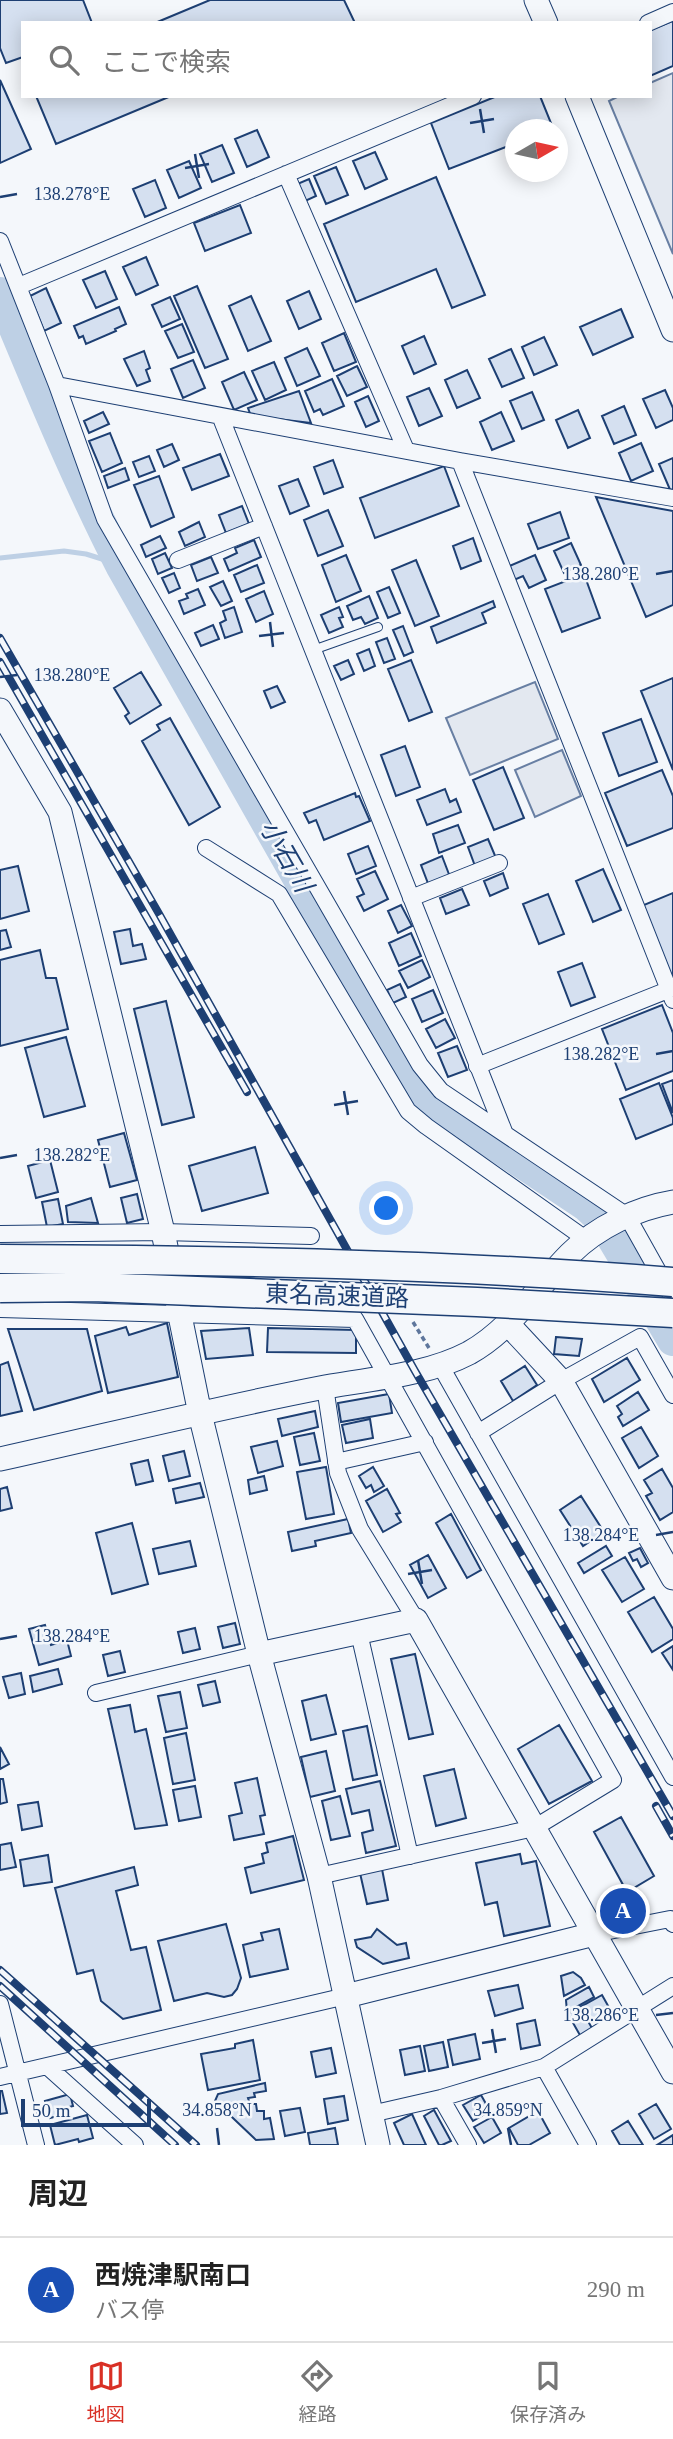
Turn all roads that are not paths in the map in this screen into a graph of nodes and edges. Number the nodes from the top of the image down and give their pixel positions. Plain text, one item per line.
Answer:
1 (536, 0) edge
2 (673, 12) edge
3 (545, 21) edge
4 (652, 21) edge
5 (468, 98) edge
6 (578, 98) edge
7 (286, 174) junction
8 (0, 241) edge
9 (19, 286) junction
10 (673, 330) edge
11 (57, 385) junction
12 (221, 418) junction
13 (406, 450) junction
14 (460, 461) junction
15 (673, 498) edge
16 (264, 526) junction
17 (178, 560) dead end
18 (377, 626) dead end
19 (313, 650) junction
20 (0, 710) edge
21 (206, 848) dead end
22 (499, 863) dead end
23 (411, 898) junction
24 (672, 993) edge
25 (477, 1066) junction
26 (505, 1134) junction
27 (673, 1202) edge
28 (623, 1218) junction
29 (163, 1232) junction
30 (0, 1234) edge
31 (312, 1236) dead end
32 (587, 1240) junction
33 (0, 1259) edge
34 (673, 1282) edge
35 (0, 1288) edge
36 (673, 1298) edge
37 (0, 1309) edge
38 (181, 1312) junction
39 (673, 1313) edge
40 (508, 1324) junction
41 (440, 1365) junction
42 (388, 1376) junction
43 (561, 1381) junction
44 (325, 1387) junction
45 (673, 1395) edge
46 (200, 1414) junction
47 (478, 1433) junction
48 (425, 1442) junction
49 (0, 1459) edge
50 (336, 1462) junction
51 (673, 1578) edge
52 (416, 1620) junction
53 (359, 1633) junction
54 (259, 1654) junction
55 (96, 1693) dead end
56 (673, 1777) edge
57 (534, 1828) junction
58 (410, 1856) junction
59 (319, 1877) junction
60 (673, 1924) edge
61 (594, 1934) junction
62 (673, 1986) edge
63 (346, 1996) junction
64 (0, 2004) edge
65 (637, 2010) junction
66 (4, 2027) edge
67 (47, 2066) junction
68 (544, 2067) junction
69 (673, 2072) edge
70 (19, 2073) junction
71 (0, 2077) edge
72 (441, 2098) junction
73 (371, 2114) junction
74 (36, 2145) edge
75 (135, 2145) edge
76 (378, 2145) edge
77 (468, 2145) edge
78 (588, 2145) edge

1 - 3 street
2 - 4 street
5 - 7 street
6 - 10 street
7 - 9 street
7 - 13 street
8 - 9 street
9 - 11 street
11 - 12 street
11 - 26 street
12 - 13 street
12 - 16 street
13 - 14 street
14 - 15 street
14 - 24 street
16 - 17 street
16 - 19 street
18 - 19 lane
19 - 23 street
20 - 29 street
21 - 32 street
22 - 23 street
23 - 25 street
24 - 25 street
25 - 26 street
26 - 28 street
27 - 28 street
28 - 32 street
28 - 36 street
29 - 30 street
29 - 31 street
29 - 38 street
32 - 40 street
33 - 34 highway, 東名高速道路, bridge
35 - 39 highway, 東名高速道路, bridge
37 - 38 street
38 - 42 street
38 - 46 street
40 - 41 street
40 - 43 street
41 - 42 street
41 - 47 street
42 - 44 street
42 - 48 street
43 - 45 street
43 - 47 street
43 - 51 street
44 - 46 street
44 - 50 street
46 - 49 street
46 - 54 street
47 - 56 street
48 - 50 street
48 - 57 street
50 - 52 street
52 - 53 street
52 - 57 street
53 - 54 street
53 - 58 street
54 - 55 street
54 - 59 street
57 - 58 street
57 - 61 street
58 - 59 street
59 - 63 street
60 - 61 street
61 - 63 street
61 - 65 street
62 - 65 street
63 - 67 street
63 - 73 street
64 - 66 street
65 - 68 street
65 - 69 street
66 - 70 street
67 - 70 street
67 - 75 street
68 - 72 street
68 - 78 street
70 - 71 street
70 - 74 street
72 - 73 street
72 - 77 street
73 - 76 street

